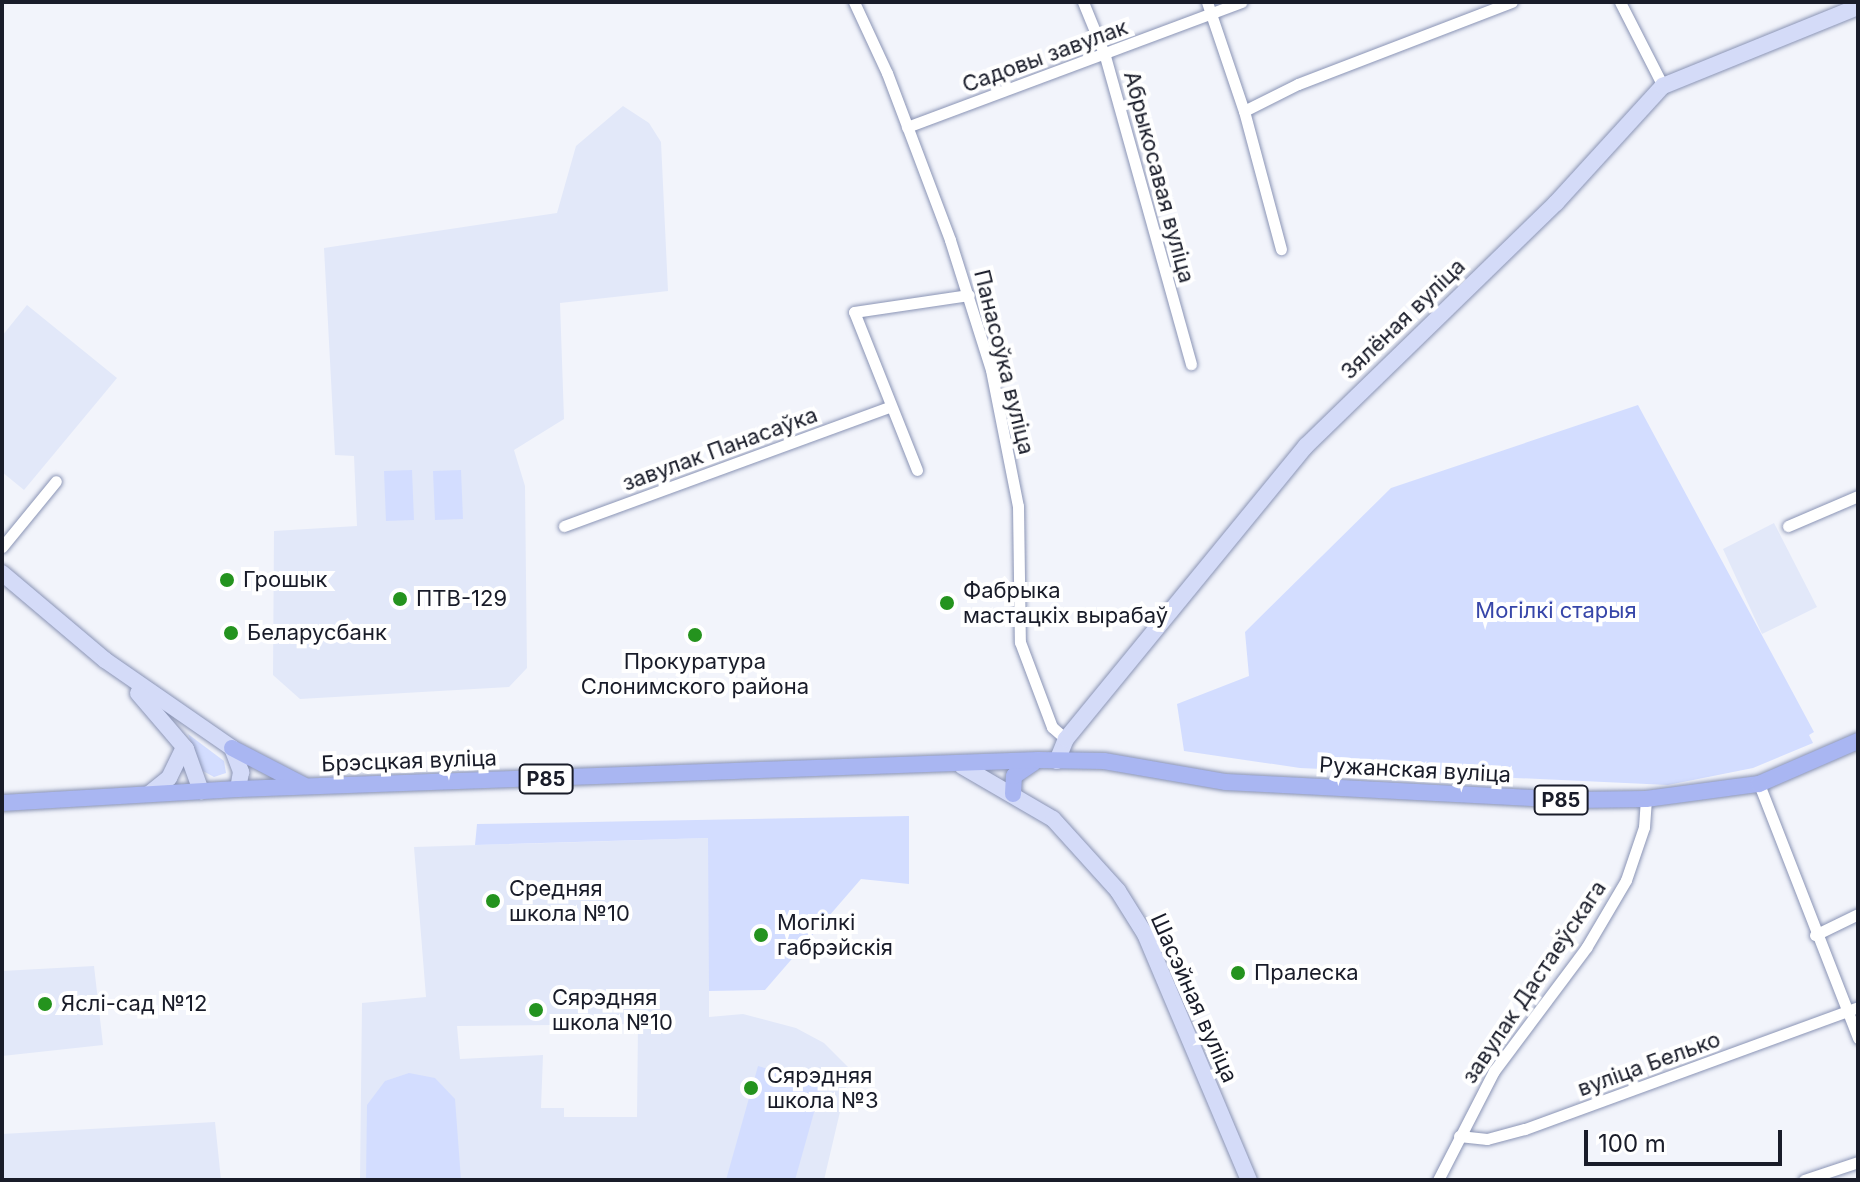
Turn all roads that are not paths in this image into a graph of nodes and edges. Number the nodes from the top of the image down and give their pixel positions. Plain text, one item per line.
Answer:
1 (854, 2) edge
2 (1083, 2) edge
3 (1207, 2) edge
4 (1241, 2) edge
5 (1512, 2) edge
6 (1620, 2) edge
7 (1858, 7) edge
8 (1212, 15) junction
9 (1105, 56) junction
10 (1663, 86) junction
11 (1244, 111) junction
12 (907, 127) junction
13 (1281, 249) dead end
14 (969, 295) junction
15 (1191, 364) dead end
16 (889, 407) junction
17 (917, 470) dead end
18 (56, 481) dead end
19 (1858, 496) edge
20 (564, 526) dead end
21 (1788, 526) dead end
22 (2, 547) edge
23 (2, 573) edge
24 (105, 660) junction
25 (1066, 739) junction
26 (1858, 741) edge
27 (184, 747) junction
28 (232, 748) junction
29 (1038, 760) junction
30 (1057, 761) junction
31 (962, 766) junction
32 (1759, 784) junction
33 (304, 786) junction
34 (238, 789) junction
35 (201, 791) junction
36 (149, 794) junction
37 (1013, 794) junction
38 (1646, 799) junction
39 (2, 803) edge
40 (1858, 914) edge
41 (1815, 935) junction
42 (1853, 1008) edge
43 (1858, 1038) edge
44 (1459, 1136) junction
45 (1858, 1162) edge
46 (1249, 1180) edge
47 (1438, 1180) edge
48 (1804, 1180) edge

1 - 12 street, Панасоўка вуліца
2 - 9 street, Абрыкосавая вуліца
3 - 8 street
4 - 8 street, Садовы завулак
5 - 11 street
6 - 10 street
7 - 10 street, Зялёная вуліца
8 - 9 street, Садовы завулак
8 - 11 street
9 - 12 street, Садовы завулак
9 - 15 street, Абрыкосавая вуліца
10 - 25 street, Зялёная вуліца
11 - 13 street
12 - 14 street, Панасоўка вуліца
14 - 16 street
14 - 25 street, Панасоўка вуліца
16 - 17 street
16 - 20 street, завулак Панасаўка
18 - 22 street
19 - 21 street
23 - 24 street
24 - 27 street
24 - 28 street
25 - 30 street, Зялёная вуліца
26 - 32 main road, Ружанская вуліца / Р85
27 - 35 street
27 - 36 street
28 - 33 main road
28 - 34 street
29 - 30 main road, Ружанская вуліца / Р85
29 - 31 main road, Ружанская вуліца / Р85
29 - 37 main road
30 - 38 main road, Ружанская вуліца / Р85
31 - 33 main road, Брэсцкая вуліца / Р85
31 - 37 street, Шасэйная вуліца
32 - 38 main road, Ружанская вуліца / Р85
32 - 41 street
33 - 34 main road, Брэсцкая вуліца / Р85
34 - 35 main road, Брэсцкая вуліца / Р85
35 - 36 main road, Брэсцкая вуліца / Р85
36 - 39 main road, Брэсцкая вуліца / Р85
37 - 46 street, Шасэйная вуліца
38 - 44 street, завулак Дастаеўскага
40 - 41 street
41 - 42 street
42 - 43 street
42 - 44 street, вуліца Белько
44 - 47 street, завулак Дастаеўскага
45 - 48 street

